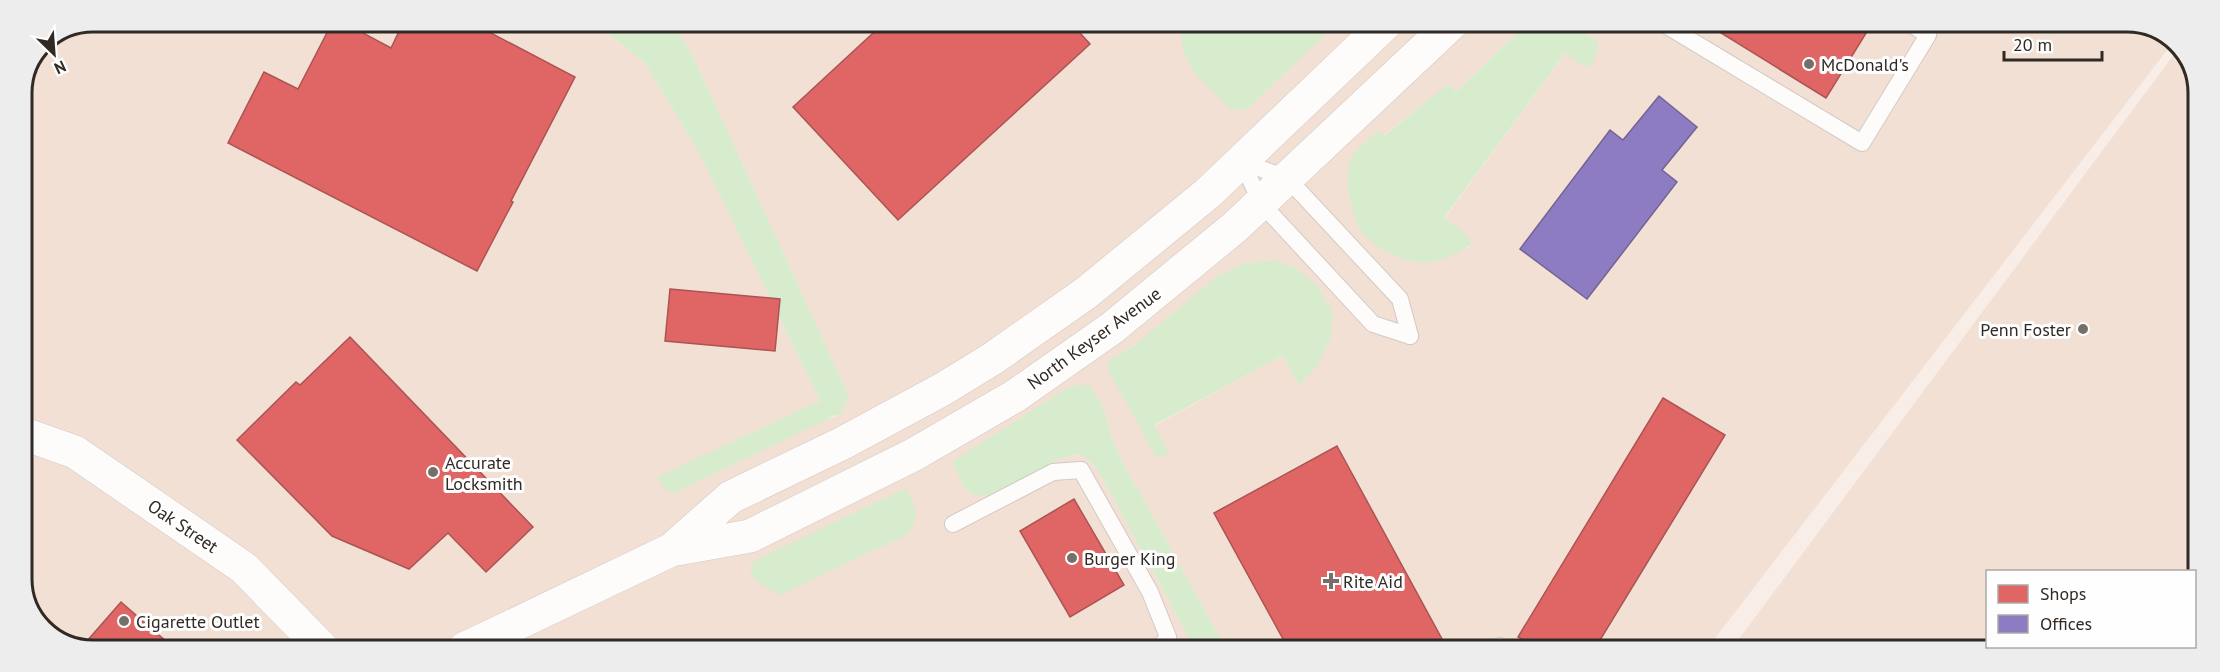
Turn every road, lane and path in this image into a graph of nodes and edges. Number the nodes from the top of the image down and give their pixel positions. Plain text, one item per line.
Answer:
1 (1377, 32) edge
2 (1442, 32) edge
3 (1677, 32) edge
4 (1925, 32) edge
5 (1242, 162) junction
6 (1287, 178) junction
7 (1261, 203) junction
8 (32, 437) edge
9 (952, 524) dead end
10 (671, 550) junction
11 (314, 640) edge
12 (483, 640) edge
13 (1166, 640) edge

1 - 5 main road, North Keyser Avenue
2 - 6 main road, North Keyser Avenue
3 - 4 lane
5 - 6 lane
5 - 7 lane
5 - 10 main road, North Keyser Avenue
6 - 7 main road, North Keyser Avenue
6 - 7 lane
7 - 10 main road, North Keyser Avenue
8 - 11 main road, Oak Street
9 - 13 lane
10 - 12 main road, North Keyser Avenue

